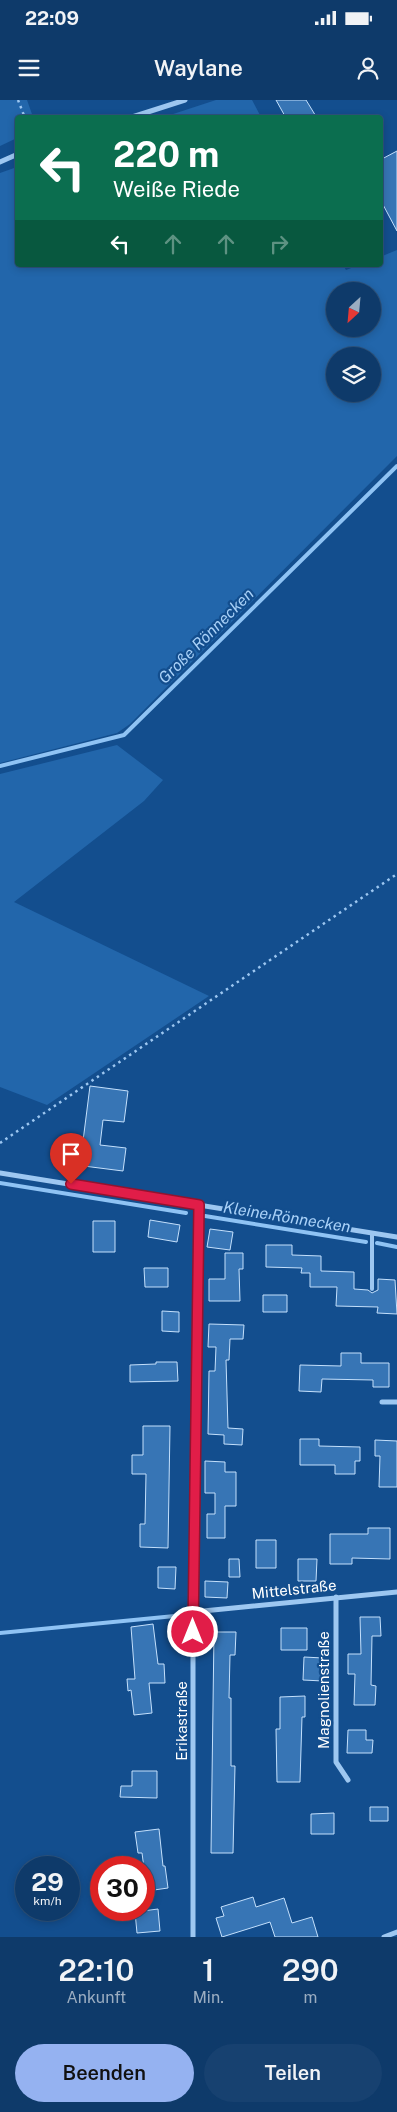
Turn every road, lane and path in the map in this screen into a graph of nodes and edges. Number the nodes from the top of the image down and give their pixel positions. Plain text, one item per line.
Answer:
1 (18, 100) edge
2 (186, 100) edge
3 (24, 115) edge
4 (138, 115) edge
5 (15, 155) edge
6 (0, 162) edge
7 (397, 874) edge
8 (0, 1143) edge
9 (0, 1173) edge
10 (199, 1205) junction
11 (372, 1233) junction
12 (397, 1237) edge
13 (372, 1290) dead end
14 (382, 1402) dead end
15 (397, 1402) edge
16 (397, 1592) edge
17 (336, 1597) junction
18 (193, 1612) junction
19 (348, 1780) dead end
20 (397, 1933) edge
21 (193, 1937) edge
22 (384, 1937) edge

1 - 3 path
2 - 4 street
5 - 6 street
7 - 8 path
9 - 10 street
10 - 11 street
10 - 18 street, Erikastraße
11 - 12 street
11 - 13 lane
14 - 15 street
16 - 17 street, Mittelstraße
17 - 18 street, Mittelstraße
17 - 19 street, Magnolienstraße
18 - 21 street, Erikastraße
20 - 22 street

